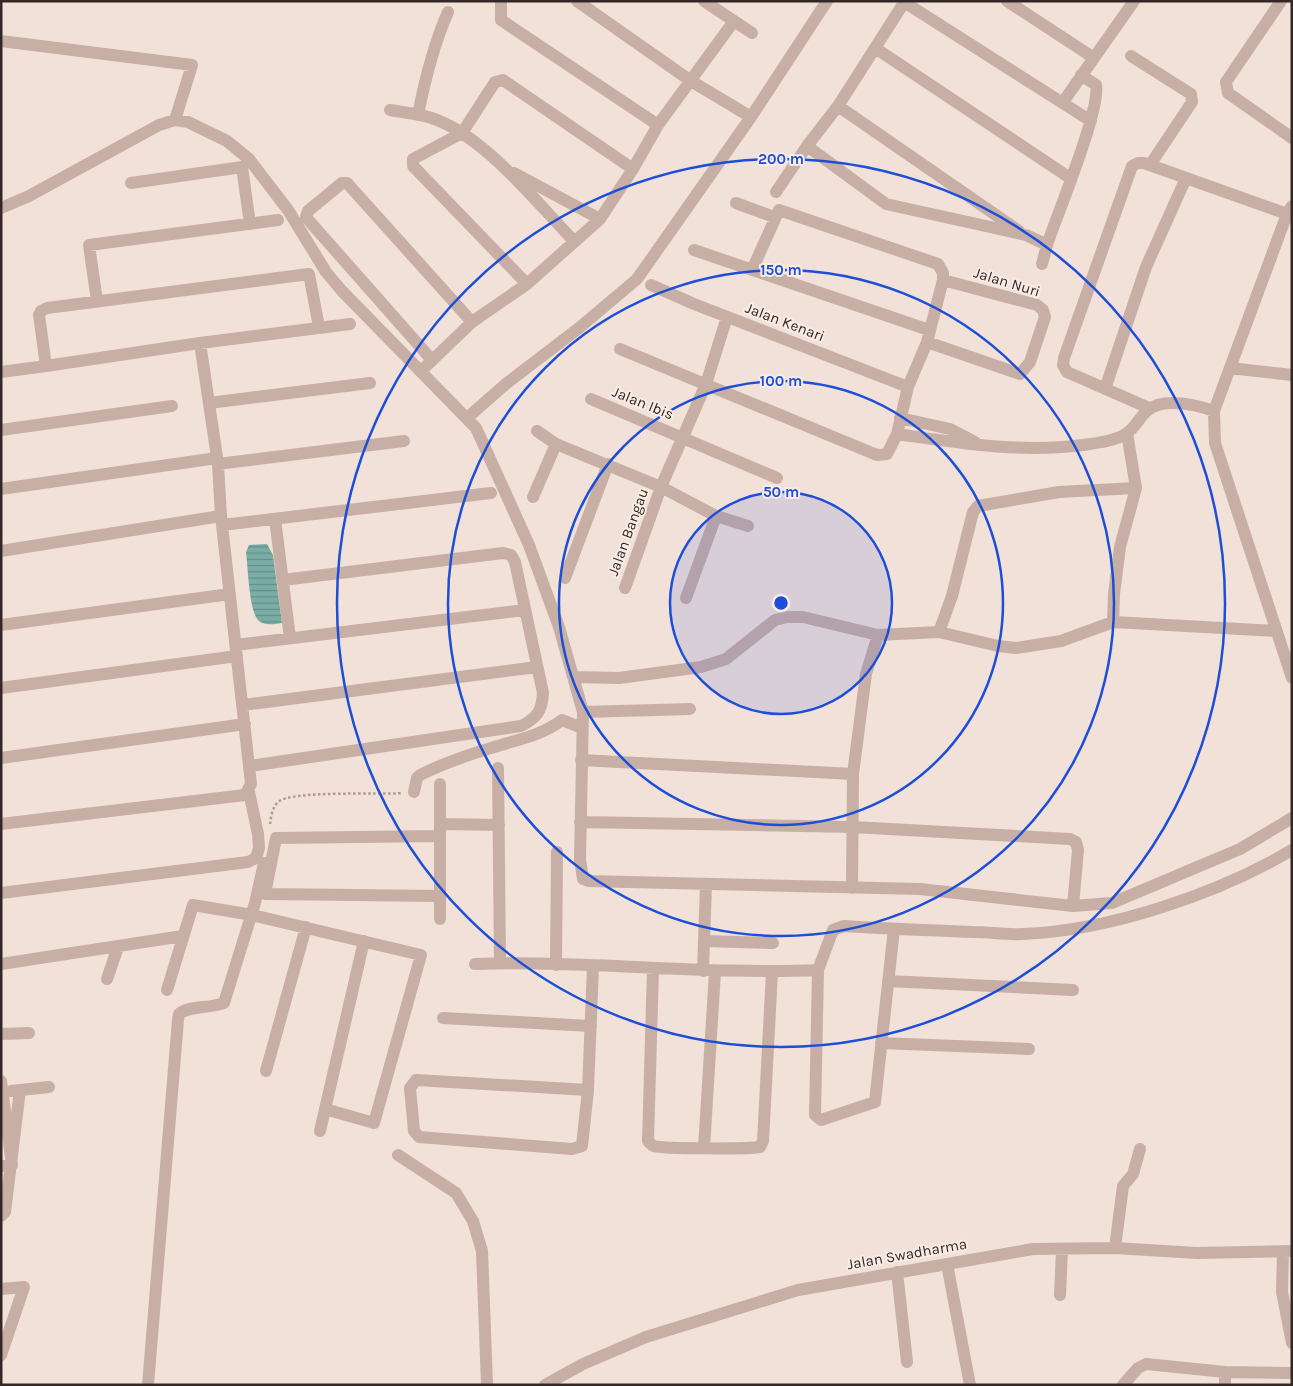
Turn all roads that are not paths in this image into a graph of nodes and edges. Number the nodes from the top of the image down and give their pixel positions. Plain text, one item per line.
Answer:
1 (501, 1) edge
2 (577, 1) edge
3 (704, 1) edge
4 (827, 1) edge
5 (1007, 1) edge
6 (1282, 1) edge
7 (904, 2) edge
8 (1128, 3) edge
9 (448, 12) dead end
10 (734, 21) junction
11 (752, 33) dead end
12 (1, 41) edge
13 (875, 48) junction
14 (1131, 56) dead end
15 (1094, 58) junction
16 (1081, 75) junction
17 (691, 81) junction
18 (1062, 102) junction
19 (838, 106) junction
20 (390, 110) dead end
21 (418, 115) junction
22 (751, 116) junction
23 (175, 120) junction
24 (1091, 121) junction
25 (658, 125) junction
26 (462, 132) junction
27 (1292, 138) edge
28 (807, 146) junction
29 (1150, 165) junction
30 (503, 168) junction
31 (633, 169) junction
32 (1070, 178) junction
33 (1186, 178) junction
34 (131, 183) dead end
35 (776, 192) dead end
36 (736, 204) dead end
37 (1, 208) edge
38 (1289, 210) edge
39 (774, 217) junction
40 (600, 219) junction
41 (278, 220) dead end
42 (250, 224) junction
43 (1026, 235) junction
44 (574, 241) junction
45 (1047, 245) junction
46 (694, 250) dead end
47 (1042, 264) dead end
48 (752, 270) junction
49 (943, 280) junction
50 (527, 284) junction
51 (651, 285) dead end
52 (97, 301) junction
53 (727, 317) junction
54 (472, 322) junction
55 (350, 324) dead end
56 (319, 327) junction
57 (928, 336) junction
58 (200, 342) junction
59 (620, 348) dead end
60 (432, 360) junction
61 (46, 366) junction
62 (1230, 368) junction
63 (421, 371) junction
64 (1, 372) edge
65 (1292, 375) edge
66 (370, 383) dead end
67 (706, 384) junction
68 (908, 387) junction
69 (1105, 389) junction
70 (590, 399) dead end
71 (209, 403) junction
72 (172, 406) dead end
73 (1149, 408) junction
74 (1214, 411) junction
75 (467, 418) junction
76 (900, 418) junction
77 (1, 430) edge
78 (537, 432) dead end
79 (1127, 433) junction
80 (897, 434) junction
81 (683, 438) junction
82 (404, 441) dead end
83 (556, 444) junction
84 (986, 448) junction
85 (218, 461) junction
86 (608, 464) junction
87 (776, 478) dead end
88 (661, 487) junction
89 (1136, 488) junction
90 (1, 489) edge
91 (491, 493) dead end
92 (533, 497) dead end
93 (716, 516) junction
94 (275, 519) junction
95 (221, 521) junction
96 (748, 526) dead end
97 (1, 551) edge
98 (565, 578) dead end
99 (283, 580) junction
100 (625, 588) dead end
101 (230, 594) junction
102 (686, 598) dead end
103 (525, 610) junction
104 (1113, 622) junction
105 (1, 625) edge
106 (1276, 631) junction
107 (939, 632) junction
108 (878, 635) junction
109 (290, 638) junction
110 (236, 650) junction
111 (537, 667) junction
112 (573, 677) junction
113 (1292, 678) edge
114 (1, 688) edge
115 (243, 705) junction
116 (690, 709) dead end
117 (582, 712) junction
118 (245, 724) junction
119 (582, 728) junction
120 (1, 758) edge
121 (581, 760) junction
122 (250, 766) junction
123 (498, 768) dead end
124 (853, 774) junction
125 (440, 784) dead end
126 (249, 792) junction
127 (414, 792) road end
128 (1292, 818) edge
129 (580, 822) junction
130 (1, 824) edge
131 (499, 825) junction
132 (853, 827) junction
133 (440, 830) junction
134 (1292, 850) edge
135 (557, 852) dead end
136 (264, 863) dead end
137 (706, 884) junction
138 (852, 888) junction
139 (1, 893) edge
140 (440, 896) junction
141 (1073, 906) junction
142 (252, 915) junction
143 (440, 919) dead end
144 (306, 928) junction
145 (894, 929) junction
146 (183, 936) junction
147 (364, 941) junction
148 (704, 941) junction
149 (773, 943) dead end
150 (118, 947) junction
151 (500, 963) junction
152 (1, 964) edge
153 (475, 964) dead end
154 (556, 965) junction
155 (593, 967) junction
156 (653, 969) junction
157 (818, 970) junction
158 (709, 972) junction
159 (772, 972) junction
160 (108, 979) dead end
161 (888, 981) junction
162 (167, 990) dead end
163 (1073, 990) dead end
164 (443, 1018) dead end
165 (591, 1026) junction
166 (29, 1033) dead end
167 (1, 1034) edge
168 (881, 1043) junction
169 (1029, 1048) dead end
170 (266, 1071) dead end
171 (2, 1087) edge
172 (48, 1087) dead end
173 (20, 1090) junction
174 (588, 1090) junction
175 (325, 1109) junction
176 (320, 1131) dead end
177 (704, 1148) junction
178 (1140, 1150) dead end
179 (398, 1155) dead end
180 (6, 1165) edge
181 (1, 1216) edge
182 (1115, 1248) junction
183 (1062, 1250) junction
184 (1288, 1252) edge
185 (947, 1264) junction
186 (897, 1272) junction
187 (1, 1289) edge
188 (1060, 1295) dead end
189 (1292, 1344) edge
190 (2, 1350) edge
191 (907, 1362) dead end
192 (1289, 1374) edge
193 (1225, 1378) edge
194 (148, 1385) edge
195 (487, 1385) edge
196 (545, 1385) edge
197 (970, 1385) edge
198 (1123, 1385) edge

1 - 25 street
2 - 17 street
3 - 10 street
4 - 22 street
5 - 15 street
6 - 27 street
7 - 13 street
7 - 18 street
8 - 15 street
9 - 21 street
10 - 11 street
10 - 17 street
12 - 23 street
13 - 19 street
13 - 32 street
14 - 29 street
15 - 16 street
16 - 18 street
16 - 24 street
17 - 22 street
17 - 25 street
18 - 24 street
19 - 28 street
19 - 43 street
20 - 21 street
21 - 26 street
22 - 75 street
23 - 37 street
23 - 63 street
24 - 32 street
25 - 31 street
26 - 30 street
26 - 31 street
26 - 50 street
28 - 35 street
28 - 43 street
29 - 33 street
29 - 69 street
30 - 40 street
30 - 44 street
31 - 40 street
32 - 45 street
33 - 38 street
33 - 69 street
34 - 42 street
36 - 39 street
38 - 62 street
39 - 48 street
39 - 49 street
40 - 44 street
41 - 42 street
42 - 52 street
43 - 45 street
44 - 50 street
45 - 47 street
46 - 48 street
48 - 57 street
49 - 57 street
49 - 57 street, Jalan Nuri
50 - 54 street
51 - 53 street, Jalan Kenari
52 - 56 street
52 - 61 street
53 - 67 street, Jalan Bangau
53 - 68 street, Jalan Kenari
54 - 60 street
54 - 60 street
55 - 56 street
56 - 58 street
57 - 68 street
58 - 61 street
58 - 71 street
59 - 67 street
60 - 63 street
61 - 64 street
62 - 65 street
62 - 74 street
63 - 75 street
66 - 71 street
67 - 80 street
67 - 81 street, Jalan Bangau
68 - 76 street
69 - 73 street
70 - 81 street, Jalan Ibis
71 - 85 street
72 - 77 street
73 - 74 street
73 - 79 street
74 - 106 street
75 - 112 street
76 - 80 street
76 - 84 street
78 - 83 street
79 - 84 street
79 - 89 street
80 - 84 street
81 - 87 street, Jalan Ibis
81 - 88 street, Jalan Bangau
82 - 85 street
83 - 86 street
83 - 92 street
85 - 90 street
85 - 95 street
86 - 88 street
86 - 98 street
88 - 93 street
88 - 100 street, Jalan Bangau
89 - 104 street
89 - 107 street
91 - 94 street
93 - 96 street
93 - 102 street
94 - 95 street
94 - 99 street
95 - 97 street
95 - 101 street
99 - 103 street
99 - 109 street
101 - 105 street
101 - 110 street
103 - 109 street
103 - 111 street
104 - 106 street
104 - 107 street
106 - 113 street
107 - 108 street
108 - 112 street
108 - 124 street
109 - 110 street
110 - 114 street
110 - 115 street
111 - 115 street
111 - 122 street
112 - 117 street
115 - 118 street
116 - 117 street
117 - 119 street
118 - 120 street
118 - 122 street
119 - 121 street
119 - 127 street
121 - 124 street
121 - 129 street
122 - 126 street
123 - 131 street
124 - 132 street
125 - 133 street
126 - 130 street
126 - 139 street
128 - 141 street
129 - 132 street
129 - 137 street
131 - 133 street
131 - 151 street
132 - 138 street
132 - 141 street
133 - 140 street
133 - 140 street
134 - 145 street
135 - 154 street
136 - 142 street
137 - 138 street
137 - 148 street
138 - 141 street
140 - 143 street
142 - 144 street
142 - 146 street
142 - 194 street
144 - 147 street
144 - 170 street
145 - 157 street
145 - 161 street
146 - 150 street
146 - 162 street
147 - 175 street
147 - 175 street
148 - 149 street
148 - 158 street
150 - 152 street
150 - 160 street
151 - 153 street
151 - 154 street
154 - 155 street
155 - 156 street
155 - 165 street
156 - 158 street
156 - 177 street
157 - 159 street
157 - 168 street
158 - 159 street
158 - 177 street
159 - 177 street
161 - 163 street
161 - 168 street
164 - 165 street
165 - 174 street
166 - 167 street
168 - 169 street
171 - 173 street
171 - 180 street
172 - 173 street
173 - 180 street
174 - 174 street
175 - 176 street
178 - 182 street
179 - 195 street
180 - 181 street
182 - 183 street, Jalan Swadharma
182 - 184 street, Jalan Swadharma
183 - 185 street, Jalan Swadharma
183 - 188 street
184 - 189 street
185 - 186 street, Jalan Swadharma
185 - 197 street
186 - 191 street
186 - 196 street, Jalan Swadharma
187 - 190 street
192 - 193 street
193 - 198 street

